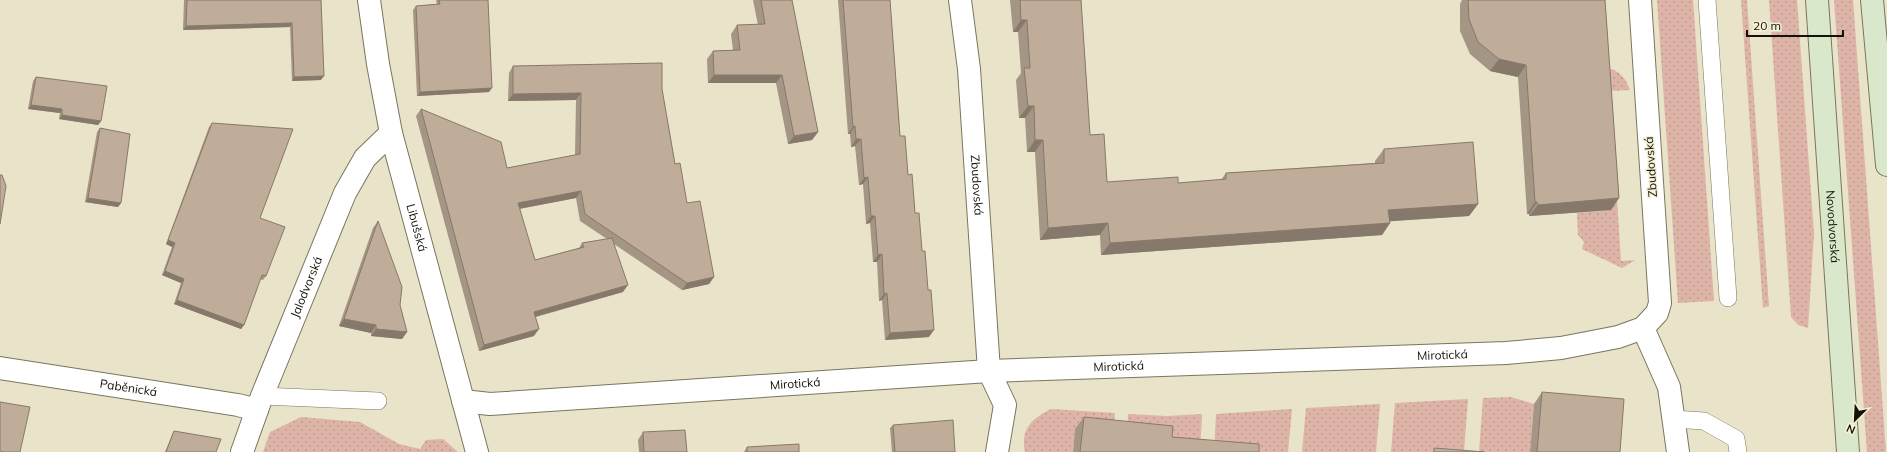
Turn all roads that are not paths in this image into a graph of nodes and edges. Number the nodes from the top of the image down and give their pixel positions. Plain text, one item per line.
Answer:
1 (369, 0) edge
2 (960, 0) edge
3 (1640, 0) edge
4 (1707, 0) edge
5 (1817, 0) edge
6 (1872, 0) edge
7 (391, 133) junction
8 (1887, 165) edge
9 (1728, 298) dead end
10 (1643, 328) junction
11 (0, 368) edge
12 (989, 371) junction
13 (378, 401) dead end
14 (463, 401) junction
15 (260, 403) junction
16 (1673, 419) junction
17 (242, 452) edge
18 (476, 452) edge
19 (997, 452) edge
20 (1678, 452) edge
21 (1738, 452) edge
22 (1848, 452) edge

1 - 7 street, Libušská
2 - 12 street, Zbudovská
3 - 10 street, Zbudovská
4 - 9 lane
5 - 22 main road, Novodvorská
6 - 8 main road
7 - 14 street, Libušská
7 - 15 street, Jalodvorská
10 - 12 street, Mirotická
10 - 16 street
11 - 15 street, Paběnická
12 - 14 street, Mirotická
12 - 19 street
13 - 15 lane
14 - 18 street, Libušská
15 - 17 street, Jalodvorská
16 - 20 street
16 - 21 lane

